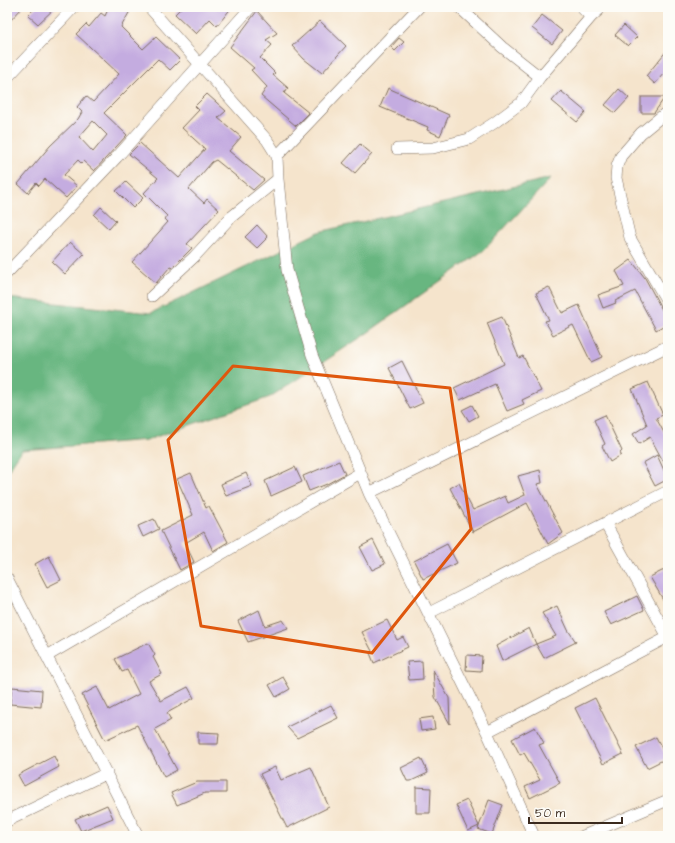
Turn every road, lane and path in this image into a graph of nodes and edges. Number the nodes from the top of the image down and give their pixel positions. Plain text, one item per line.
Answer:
1 (74, 7) edge
2 (149, 7) edge
3 (252, 7) edge
4 (419, 7) edge
5 (459, 7) edge
6 (581, 7) edge
7 (602, 7) edge
8 (591, 17) junction
9 (199, 64) junction
10 (540, 77) junction
11 (7, 78) edge
12 (668, 111) edge
13 (397, 149) dead end
14 (277, 156) junction
15 (278, 179) junction
16 (7, 273) edge
17 (152, 296) dead end
18 (668, 303) edge
19 (668, 346) edge
20 (360, 473) junction
21 (668, 491) edge
22 (368, 493) junction
23 (605, 523) junction
24 (7, 578) edge
25 (429, 613) junction
26 (668, 637) edge
27 (47, 656) junction
28 (487, 732) junction
29 (107, 773) junction
30 (667, 802) edge
31 (7, 822) edge
32 (138, 836) edge
33 (534, 836) edge
34 (583, 836) edge

1 - 11 street
2 - 9 street
3 - 9 street
4 - 14 street
5 - 10 street
6 - 8 street
7 - 8 street
8 - 10 street
9 - 14 street
9 - 16 street
10 - 13 street
12 - 18 street
14 - 15 street
15 - 17 street
15 - 20 street
19 - 22 street
20 - 22 street
20 - 27 street
21 - 23 street
22 - 25 street
23 - 25 street
23 - 26 street
24 - 27 street
25 - 28 street
26 - 28 street
27 - 29 street
28 - 33 street
29 - 31 street
29 - 32 street
30 - 34 street

